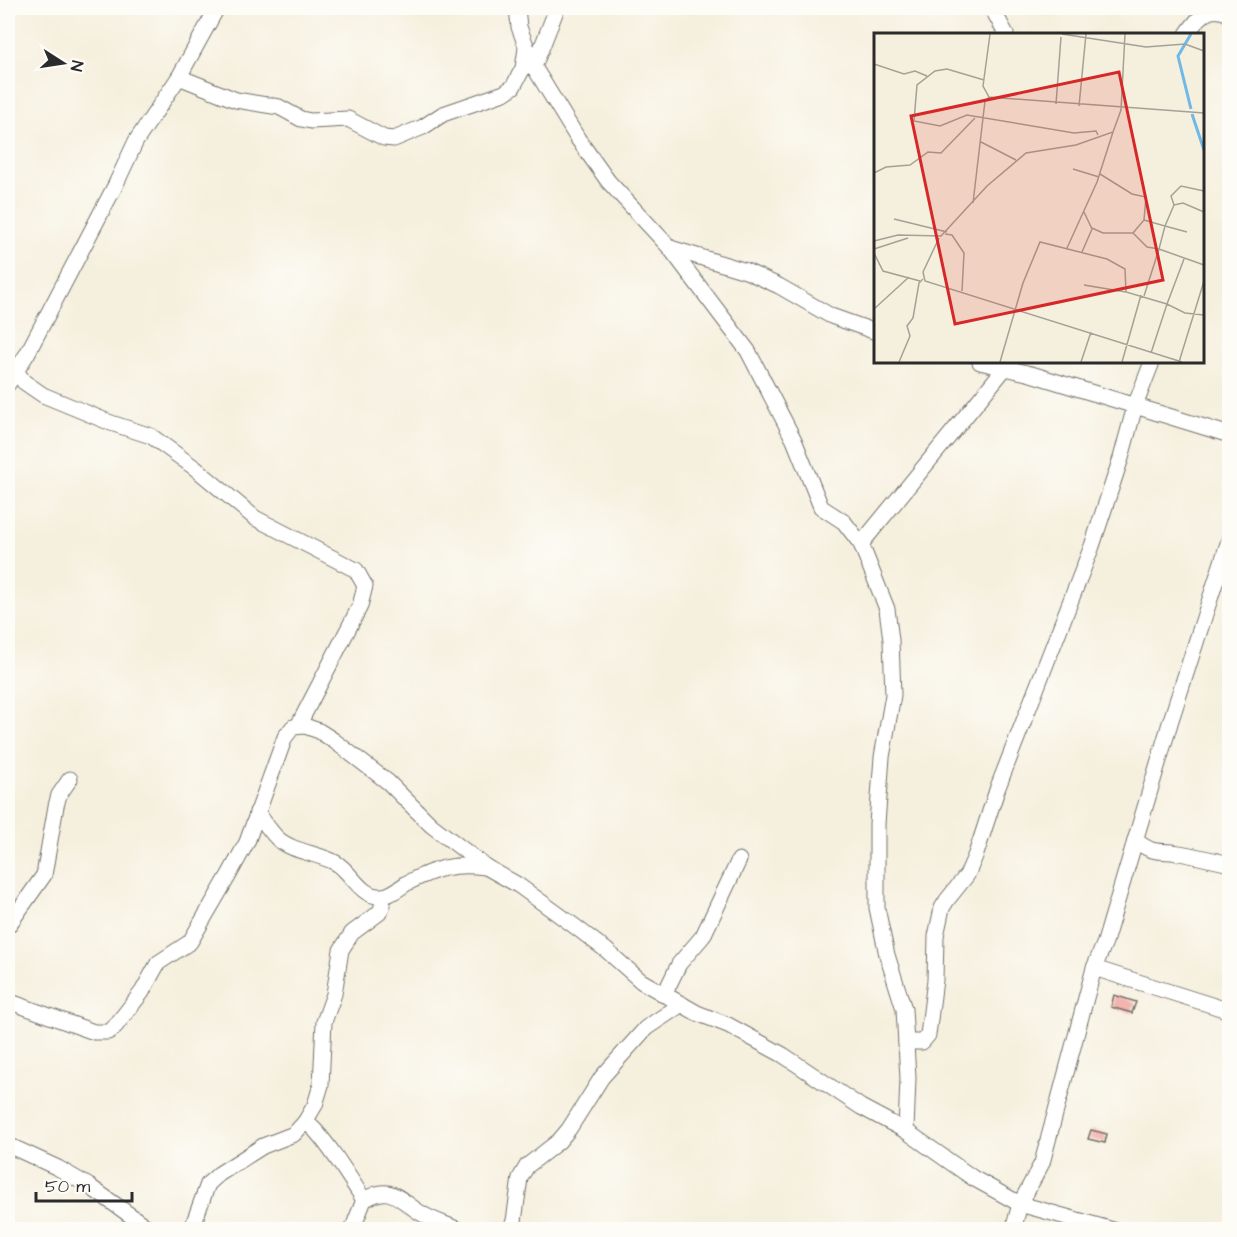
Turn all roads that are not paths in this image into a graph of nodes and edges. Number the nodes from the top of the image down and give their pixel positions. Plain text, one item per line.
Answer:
1 (217, 8) edge
2 (556, 8) edge
3 (992, 8) edge
4 (514, 10) edge
5 (1230, 15) edge
6 (1005, 33) edge
7 (1188, 33) edge
8 (526, 48) junction
9 (534, 67) junction
10 (179, 77) junction
11 (670, 248) junction
12 (874, 331) edge
13 (984, 363) edge
14 (1152, 363) edge
15 (12, 368) edge
16 (1005, 368) junction
17 (8, 384) edge
18 (1135, 406) junction
19 (1230, 435) edge
20 (1230, 537) edge
21 (861, 544) junction
22 (298, 726) junction
23 (70, 779) dead end
24 (257, 812) junction
25 (1135, 840) junction
26 (739, 861) dead end
27 (1230, 864) edge
28 (486, 867) junction
29 (383, 896) junction
30 (8, 926) edge
31 (1094, 968) junction
32 (664, 995) junction
33 (8, 1001) edge
34 (682, 1004) junction
35 (1230, 1011) edge
36 (906, 1042) junction
37 (305, 1122) junction
38 (906, 1131) junction
39 (8, 1144) edge
40 (364, 1200) junction
41 (1020, 1204) junction
42 (151, 1230) edge
43 (191, 1230) edge
44 (352, 1230) edge
45 (459, 1230) edge
46 (510, 1230) edge
47 (1013, 1230) edge
48 (1113, 1230) edge

1 - 10 street
2 - 9 street
3 - 6 street
4 - 8 street
5 - 7 street
8 - 9 street
8 - 10 street
9 - 11 street
10 - 15 street
11 - 12 street
11 - 21 street
13 - 16 street
14 - 18 street
15 - 17 street
15 - 22 street
16 - 18 street
16 - 21 street
18 - 19 street
18 - 36 street
20 - 25 street
21 - 36 street
22 - 24 street
22 - 28 street
23 - 30 street
24 - 29 street
24 - 33 street
25 - 27 street
25 - 31 street
26 - 32 street
28 - 29 street
28 - 32 street
29 - 37 street
31 - 35 street
31 - 41 street
32 - 34 street
34 - 38 street
34 - 46 street
36 - 38 street
37 - 40 street
37 - 43 street
38 - 41 street
39 - 42 street
40 - 44 street
40 - 45 street
41 - 47 street
41 - 48 street

